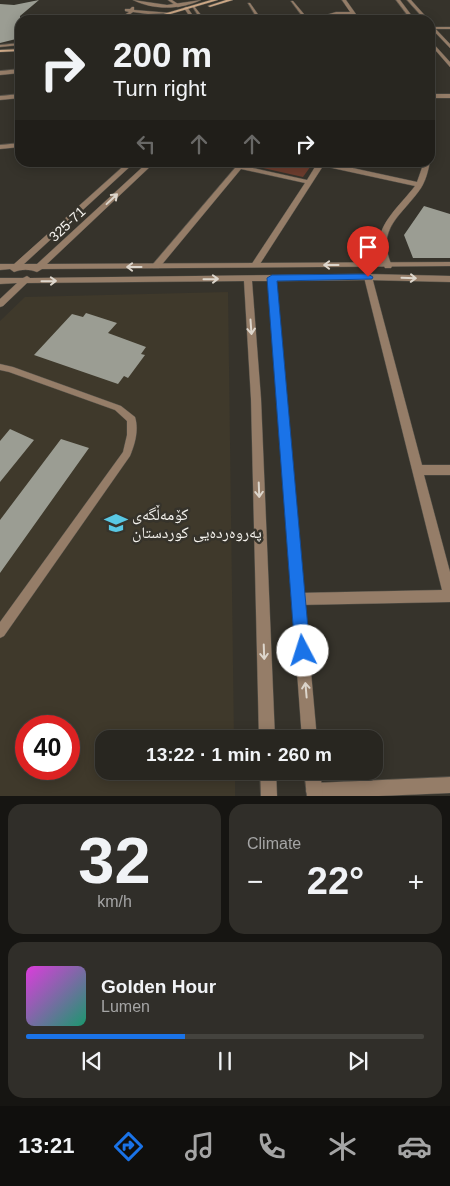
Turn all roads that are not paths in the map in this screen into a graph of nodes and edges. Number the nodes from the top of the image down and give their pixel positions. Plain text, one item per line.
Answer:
1 (170, 0) edge
2 (193, 0) edge
3 (199, 0) edge
4 (216, 0) edge
5 (231, 0) edge
6 (344, 0) edge
7 (398, 0) edge
8 (409, 0) edge
9 (138, 1) edge
10 (292, 2) dead end
11 (128, 4) dead end
12 (249, 4) dead end
13 (179, 6) junction
14 (195, 8) junction
15 (188, 10) junction
16 (127, 12) junction
17 (172, 12) junction
18 (353, 13) joint
19 (122, 15) edge
20 (124, 15) edge
21 (135, 15) edge
22 (162, 15) edge
23 (174, 15) edge
24 (191, 15) edge
25 (200, 15) edge
26 (257, 15) edge
27 (303, 15) edge
28 (330, 15) edge
29 (409, 15) edge
30 (422, 15) edge
31 (435, 26) edge
32 (450, 28) edge
33 (435, 30) edge
34 (15, 46) edge
35 (435, 46) edge
36 (0, 48) edge
37 (450, 48) edge
38 (15, 55) edge
39 (435, 55) edge
40 (442, 55) junction
41 (0, 56) edge
42 (450, 65) edge
43 (15, 72) edge
44 (0, 73) edge
45 (15, 96) edge
46 (435, 96) edge
47 (450, 96) edge
48 (0, 98) edge
49 (15, 146) edge
50 (0, 147) edge
51 (126, 167) edge
52 (147, 167) edge
53 (240, 167) edge
54 (250, 167) edge
55 (318, 167) edge
56 (339, 167) edge
57 (425, 167) edge
58 (309, 182) junction
59 (419, 185) junction
60 (450, 264) edge
61 (255, 265) junction
62 (156, 266) junction
63 (388, 266) junction
64 (16, 267) junction
65 (39, 267) junction
66 (0, 268) edge
67 (368, 277) junction
68 (272, 278) junction
69 (248, 279) junction
70 (450, 279) edge
71 (0, 281) edge
72 (25, 281) junction
73 (0, 304) edge
74 (0, 367) edge
75 (418, 470) junction
76 (450, 470) edge
77 (450, 596) edge
78 (298, 599) junction
79 (0, 632) edge
80 (267, 730) edge
81 (309, 730) edge
82 (268, 780) edge
83 (313, 780) edge
84 (450, 785) edge
85 (314, 793) edge
86 (269, 796) edge

1 - 13 lane
2 - 3 lane
3 - 13 street
4 - 14 main road
5 - 14 main road
6 - 18 street
7 - 29 street
8 - 30 street
9 - 13 street
9 - 16 street
10 - 27 street
11 - 16 street
12 - 26 street
14 - 15 main road
14 - 25 street
15 - 17 main road
15 - 23 main road
15 - 24 street
16 - 17 street
16 - 19 street
16 - 20 street
16 - 21 street
17 - 22 main road
18 - 28 street
31 - 32 street
33 - 37 street
34 - 36 main road
35 - 40 street
38 - 41 main road
39 - 40 street
40 - 42 street
43 - 44 street
45 - 48 street
46 - 47 street
49 - 50 street
51 - 64 street, 325-71
65 -> 52 street, 325-71
53 - 62 street
54 - 58 street
55 - 58 street
56 - 59 street
57 - 59 street
58 - 61 street
59 - 63 street
60 - 63 street
61 - 62 street
63 -> 61 street
62 -> 65 street
64 - 65 street
64 - 66 street
64 - 71 street, 325-71
65 - 72 street, 325-71
67 - 68 street
67 -> 70 street
67 - 75 street
68 - 69 street
68 - 78 street
72 -> 69 street
69 -> 80 street
71 - 72 street
72 - 73 street, 325-71
74 - 79 lane
75 - 76 street
75 - 77 street
77 - 78 street
81 -> 78 street
82 - 86 street
83 - 85 street
84 - 85 street

